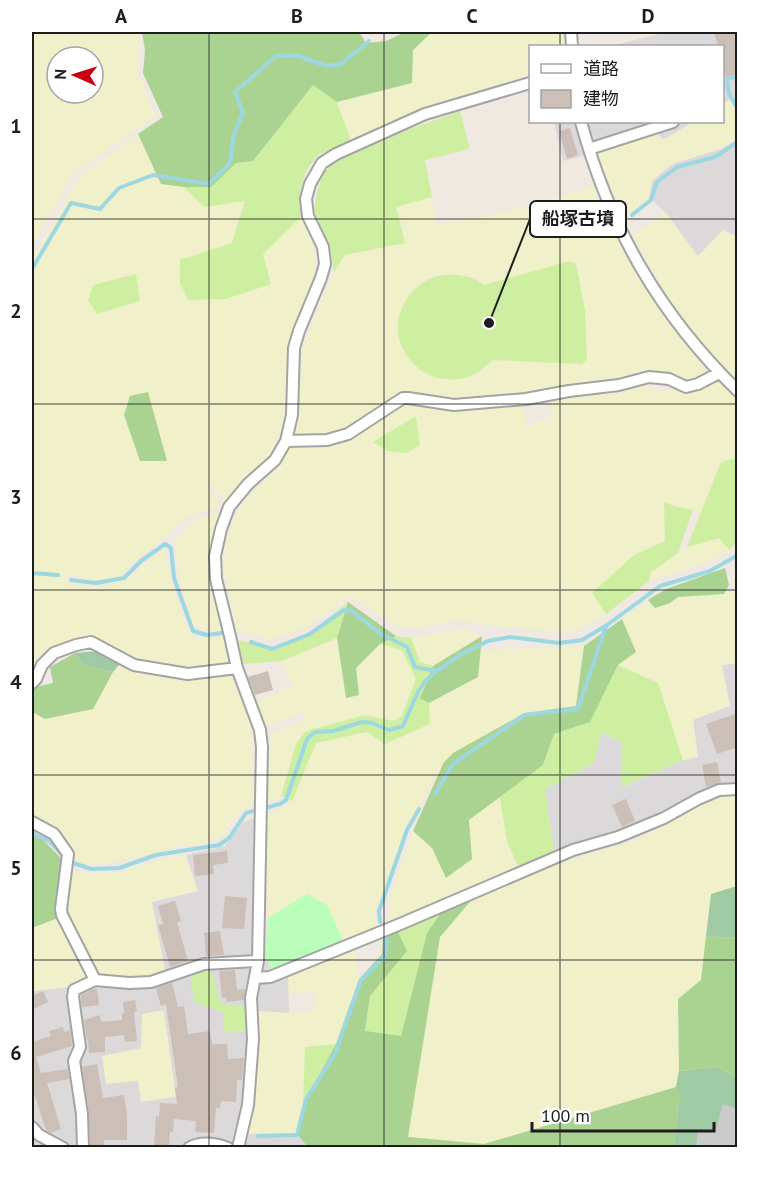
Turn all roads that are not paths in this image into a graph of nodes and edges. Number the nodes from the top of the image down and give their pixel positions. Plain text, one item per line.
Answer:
1 (529, 84) edge
2 (581, 123) edge
3 (670, 123) edge
4 (588, 149) junction
5 (719, 373) junction
6 (738, 391) edge
7 (286, 441) junction
8 (237, 668) junction
9 (32, 683) edge
10 (738, 789) edge
11 (32, 822) edge
12 (258, 961) junction
13 (255, 978) junction
14 (95, 980) junction
15 (32, 1127) edge
16 (63, 1148) edge
17 (83, 1148) edge
18 (189, 1148) edge
19 (228, 1148) edge
20 (238, 1148) edge

1 - 7 street
2 - 4 street
3 - 4 street
4 - 5 street
5 - 6 street
5 - 7 street
7 - 8 street
8 - 9 street
8 - 12 street
10 - 13 street
11 - 14 street
12 - 13 street
12 - 14 street
13 - 20 street
14 - 17 street
15 - 16 street
18 - 19 street

